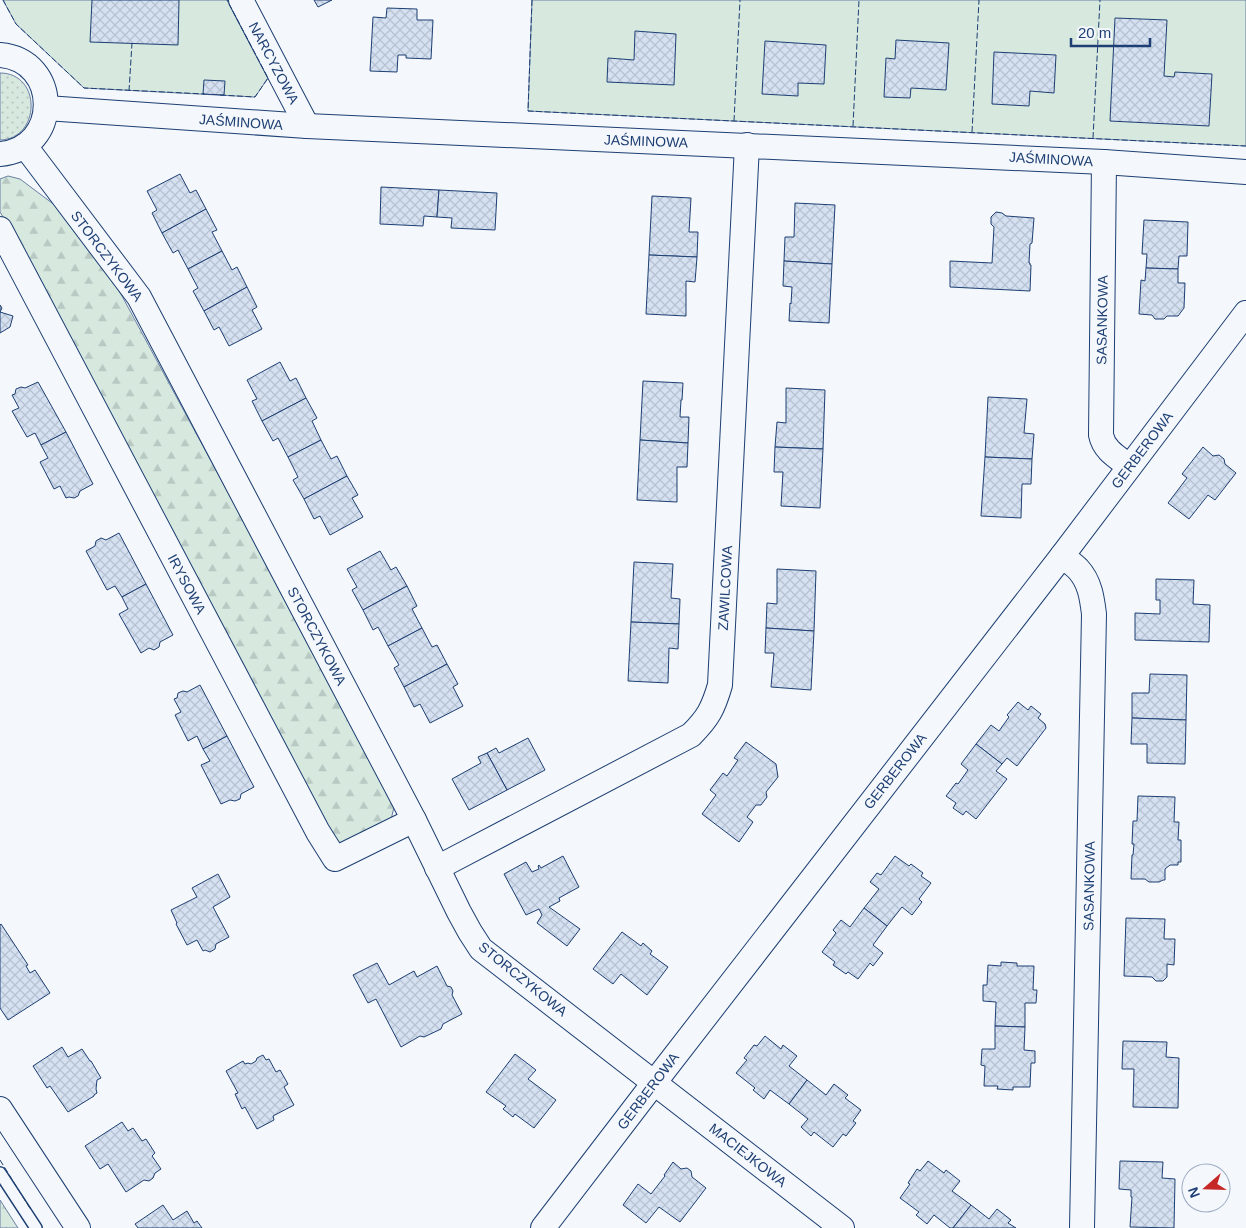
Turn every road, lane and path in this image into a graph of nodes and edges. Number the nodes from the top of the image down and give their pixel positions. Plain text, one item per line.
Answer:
1 (241, 0) edge
2 (0, 55) edge
3 (46, 108) junction
4 (308, 126) junction
5 (747, 145) junction
6 (25, 146) junction
7 (0, 154) edge
8 (1104, 162) junction
9 (1246, 172) edge
10 (0, 229) edge
11 (1246, 313) edge
12 (1129, 466) junction
13 (1062, 556) junction
14 (414, 820) junction
15 (437, 868) junction
16 (654, 1083) junction
17 (0, 1109) edge
18 (0, 1172) edge
19 (36, 1228) edge
20 (78, 1228) edge
21 (544, 1228) edge
22 (842, 1228) edge
23 (1082, 1228) edge

1 - 4 street, NARCYZOWA
2 - 3 street
3 - 4 street, JAŚMINOWA
3 - 6 street
4 - 5 street, JAŚMINOWA
5 - 8 street, JAŚMINOWA
5 - 15 street, ZAWILCOWA
6 - 7 street
6 - 14 street, STORCZYKOWA
8 - 9 street, JAŚMINOWA
8 - 12 street, SASANKOWA
10 - 14 street, IRYSOWA
11 - 12 street, GERBEROWA
12 - 13 street, GERBEROWA
13 - 16 street, GERBEROWA
13 - 23 street, SASANKOWA
14 - 15 street, STORCZYKOWA
15 - 16 street, STORCZYKOWA
16 - 21 street, GERBEROWA
16 - 22 street, MACIEJKOWA
17 - 20 street
18 - 19 lane

